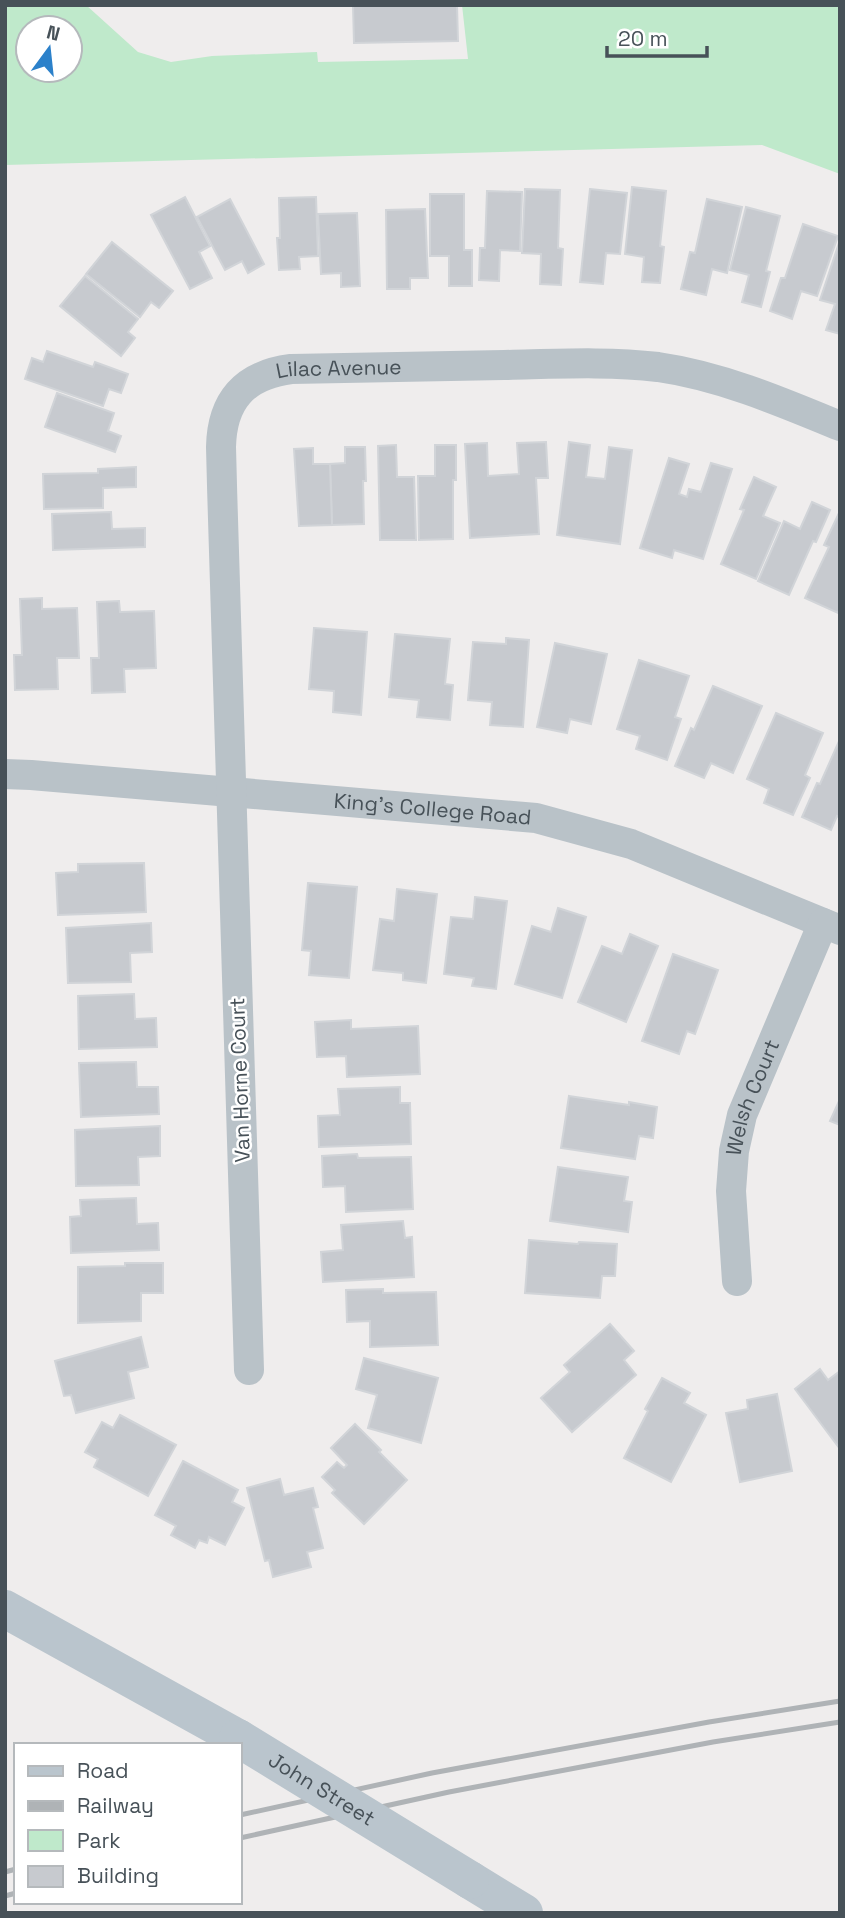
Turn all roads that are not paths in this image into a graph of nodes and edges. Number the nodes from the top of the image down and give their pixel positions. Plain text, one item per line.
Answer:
1 (840, 426) edge
2 (5, 774) edge
3 (231, 791) junction
4 (831, 926) edge
5 (737, 1281) dead end
6 (249, 1370) dead end
7 (5, 1609) edge
8 (524, 1913) edge

1 - 3 street, Lilac Avenue
2 - 3 street, King's College Road
3 - 4 street, King's College Road
3 - 6 street, Van Horne Court
4 - 5 street, Welsh Court
7 - 8 main road, John Street, bridge

